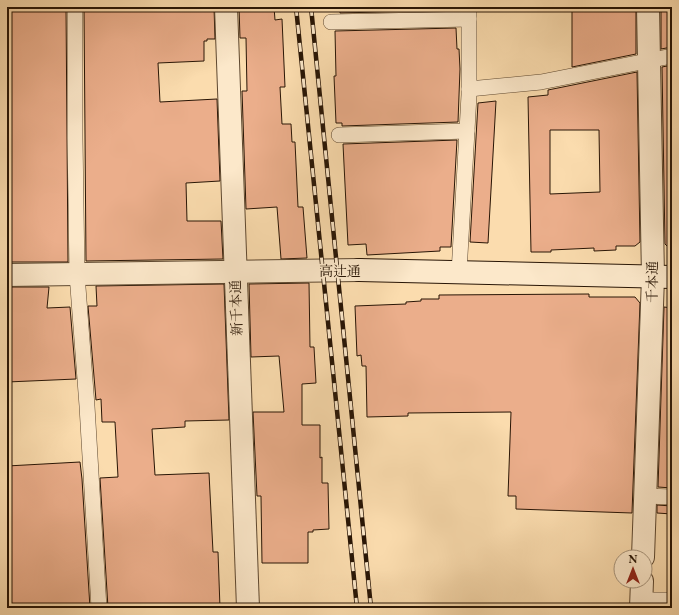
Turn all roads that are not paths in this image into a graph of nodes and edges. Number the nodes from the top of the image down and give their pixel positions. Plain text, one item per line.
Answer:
1 (75, 7) edge
2 (226, 7) edge
3 (648, 7) edge
4 (469, 13) edge
5 (331, 22) dead end
6 (672, 56) edge
7 (648, 61) junction
8 (469, 89) junction
9 (467, 131) junction
10 (338, 135) dead end
11 (235, 272) junction
12 (458, 273) junction
13 (77, 274) junction
14 (7, 275) edge
15 (662, 276) edge
16 (646, 496) junction
17 (672, 497) edge
18 (643, 549) edge
19 (642, 596) edge
20 (672, 600) edge
21 (99, 608) edge
22 (248, 608) edge

1 - 13 lane
2 - 11 street, 新千本通
3 - 7 street, 千本通
4 - 5 lane
4 - 8 lane
6 - 7 lane
7 - 8 lane
7 - 15 street, 千本通
8 - 9 lane
9 - 10 lane
9 - 12 lane
11 - 12 street, 高辻通
11 - 13 street, 高辻通
11 - 22 street, 新千本通
12 - 15 street, 高辻通
13 - 14 street, 高辻通
13 - 21 lane
15 - 16 street, 千本通
16 - 17 lane
16 - 18 street, 千本通
19 - 20 lane

